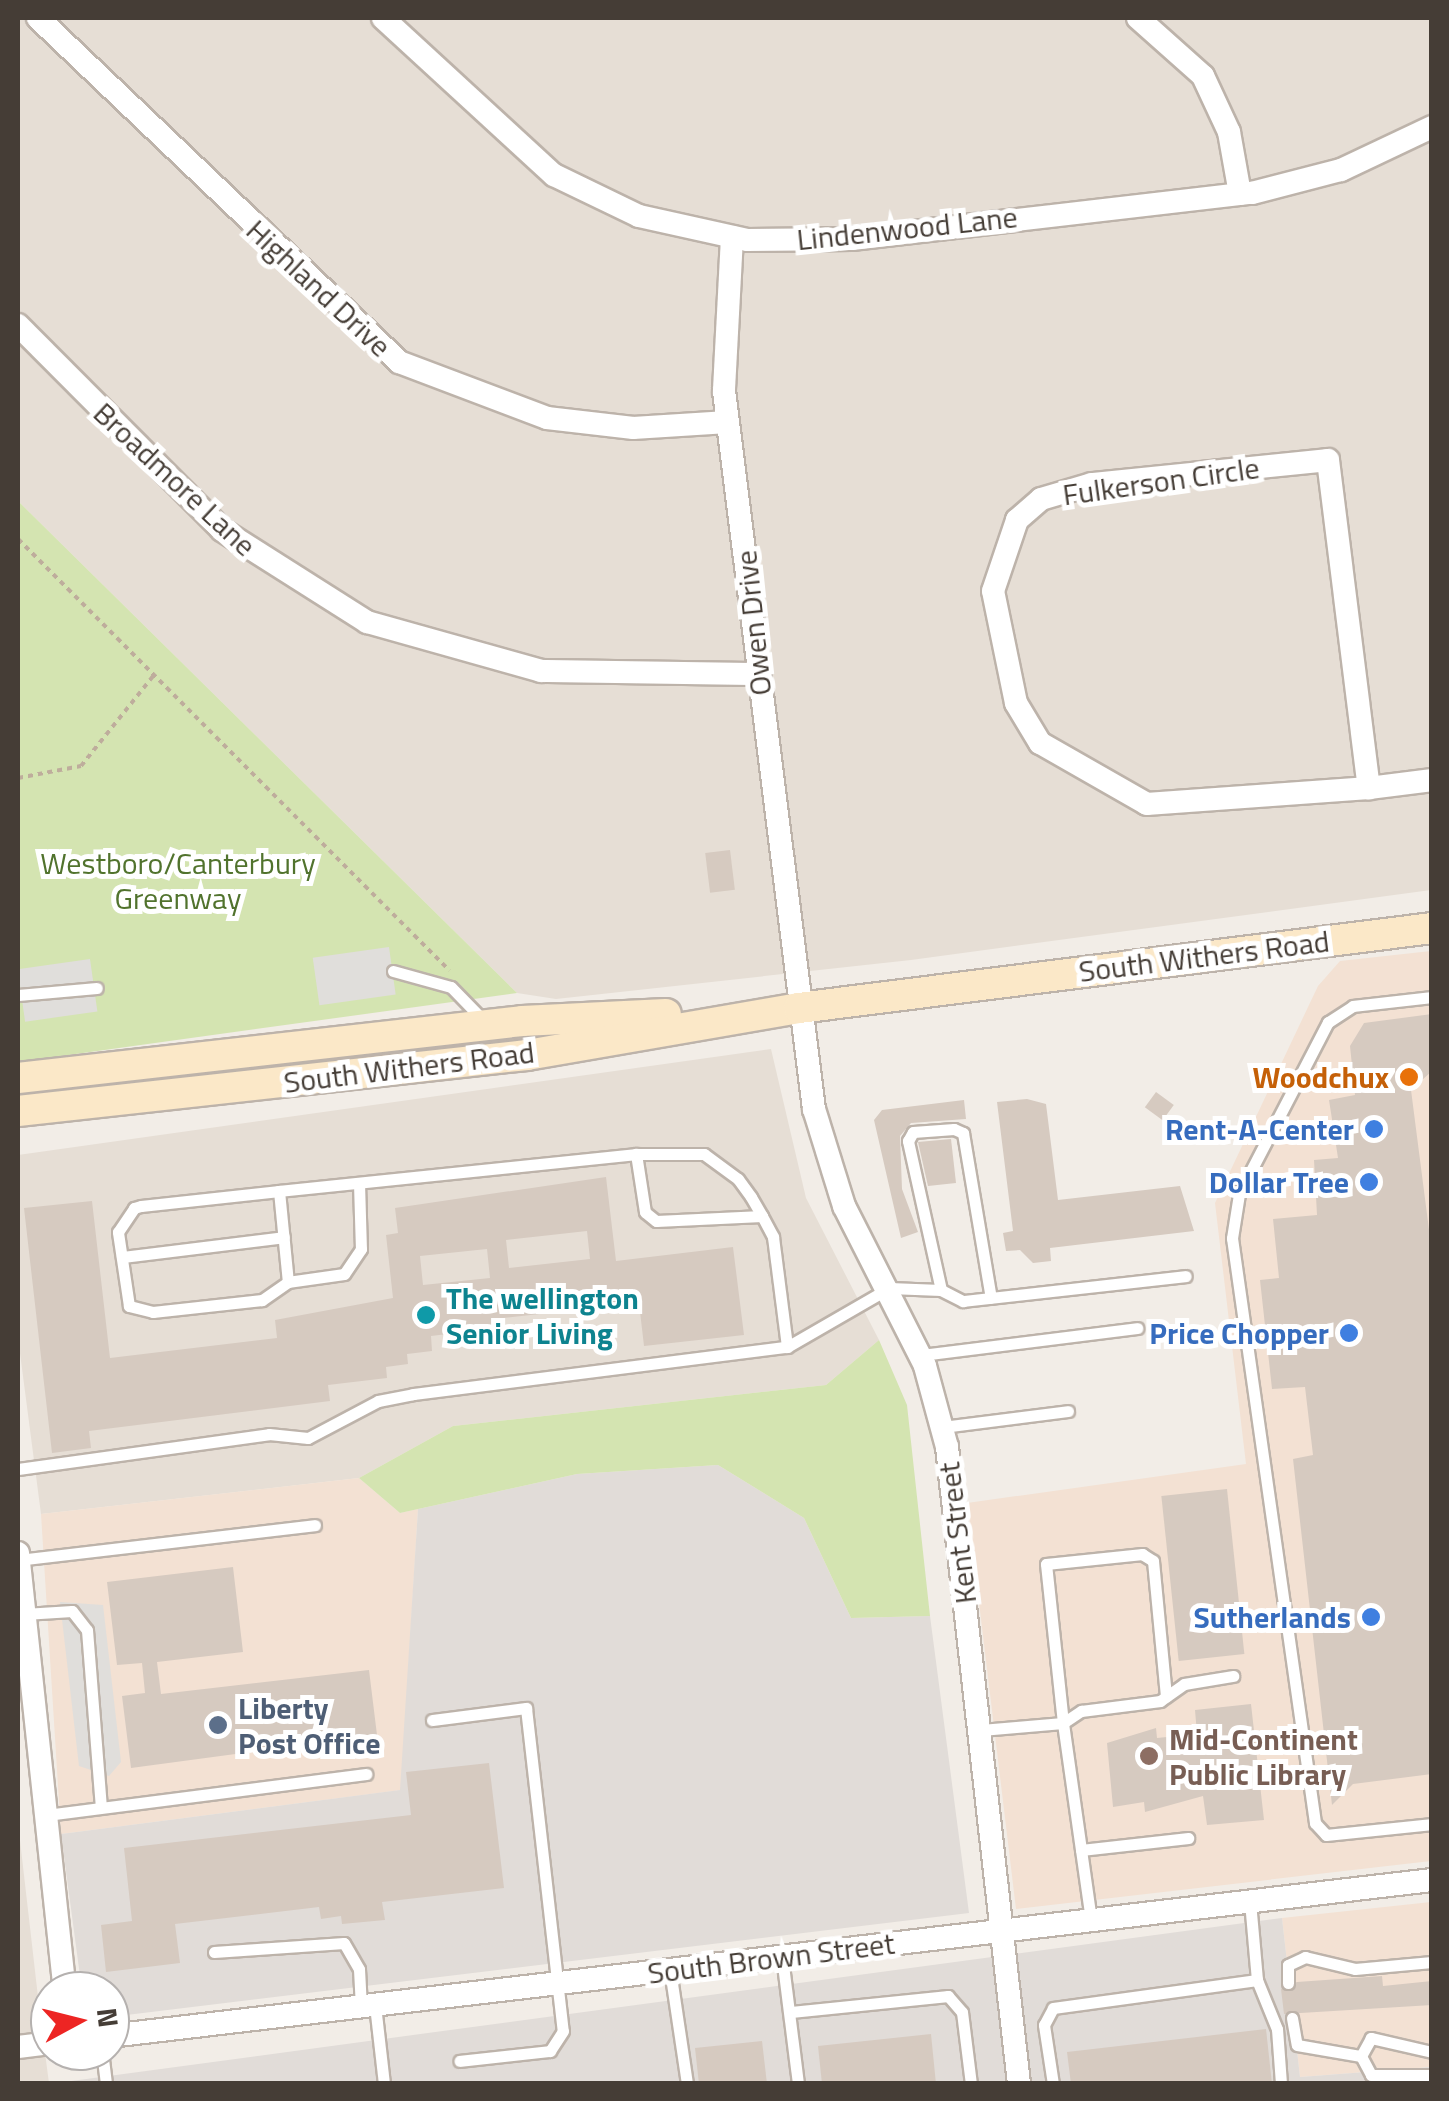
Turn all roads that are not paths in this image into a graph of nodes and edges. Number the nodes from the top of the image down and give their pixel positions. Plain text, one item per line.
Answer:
1 (38, 18) edge
2 (383, 18) edge
3 (1138, 18) edge
4 (1432, 127) edge
5 (1240, 194) junction
6 (732, 238) junction
7 (18, 326) edge
8 (728, 422) junction
9 (758, 674) junction
10 (1432, 780) edge
11 (1369, 788) junction
12 (1432, 928) edge
13 (392, 972) dead end
14 (97, 988) dead end
15 (18, 995) edge
16 (1432, 997) edge
17 (799, 1008) junction
18 (487, 1025) junction
19 (18, 1078) edge
20 (18, 1111) edge
21 (636, 1154) junction
22 (359, 1183) junction
23 (280, 1191) junction
24 (762, 1216) junction
25 (284, 1238) junction
26 (122, 1257) junction
27 (1186, 1276) dead end
28 (288, 1282) junction
29 (888, 1288) junction
30 (941, 1290) junction
31 (991, 1298) junction
32 (1137, 1328) dead end
33 (787, 1347) junction
34 (921, 1356) junction
35 (1068, 1411) dead end
36 (942, 1427) junction
37 (18, 1469) edge
38 (314, 1525) dead end
39 (18, 1556) edge
40 (24, 1614) junction
41 (1232, 1676) dead end
42 (1166, 1696) junction
43 (432, 1720) dead end
44 (1063, 1723) junction
45 (981, 1730) junction
46 (366, 1774) dead end
47 (101, 1807) junction
48 (46, 1814) junction
49 (1432, 1824) edge
50 (1188, 1838) dead end
51 (1081, 1850) junction
52 (1432, 1880) edge
53 (1250, 1902) junction
54 (1091, 1920) junction
55 (1003, 1931) junction
56 (214, 1952) dead end
57 (782, 1957) junction
58 (1432, 1962) edge
59 (670, 1970) junction
60 (63, 1971) edge
61 (1257, 1980) junction
62 (1288, 1983) dead end
63 (557, 1984) junction
64 (368, 2006) junction
65 (790, 2012) junction
66 (1292, 2018) dead end
67 (130, 2034) edge
68 (1432, 2052) edge
69 (1361, 2056) junction
70 (460, 2062) dead end
71 (1432, 2076) edge
72 (1372, 2080) edge
73 (384, 2084) edge
74 (687, 2084) edge
75 (798, 2084) edge
76 (971, 2084) edge
77 (1018, 2084) edge
78 (1053, 2084) edge
79 (1281, 2084) edge

1 - 8 street, Highland Drive
2 - 6 street, Lindenwood Lane
3 - 5 street
4 - 5 street, Lindenwood Lane
5 - 6 street, Lindenwood Lane
6 - 8 street, Owen Drive
7 - 9 street, Broadmore Lane
8 - 9 street, Owen Drive
9 - 17 street, Owen Drive
10 - 11 street, Fulkerson Circle
11 - 11 street, Fulkerson Circle
12 - 17 main road, South Withers Road
13 - 18 lane
14 - 15 lane
16 - 49 lane
17 - 18 main road, South Withers Road
17 - 20 main road, South Withers Road
17 - 29 street, Kent Street
18 - 19 main road, South Withers Road
21 - 22 lane
21 - 24 lane
21 - 24 lane
22 - 23 lane
22 - 28 lane
23 - 25 lane
23 - 26 lane
24 - 33 lane
25 - 26 lane
25 - 28 lane
26 - 28 lane
27 - 31 lane
29 - 30 lane
29 - 33 lane
29 - 34 street, Kent Street
30 - 31 lane
30 - 31 lane
32 - 34 lane
33 - 37 lane
34 - 36 street, Kent Street
35 - 36 lane
36 - 45 street, Kent Street
38 - 39 lane
39 - 40 street
40 - 47 lane
40 - 48 street
41 - 42 lane
42 - 44 lane
42 - 44 lane
43 - 63 lane
44 - 45 lane
44 - 51 lane
45 - 55 street, Kent Street
46 - 47 lane
47 - 48 lane
48 - 60 street
50 - 51 lane
51 - 54 lane
52 - 53 street, South Brown Street
53 - 54 street, South Brown Street
53 - 61 lane
54 - 55 street, South Brown Street
55 - 57 street, South Brown Street
55 - 77 street, Kent Street
56 - 64 lane
57 - 59 street, South Brown Street
57 - 65 lane
58 - 62 lane
59 - 63 street, South Brown Street
59 - 74 lane
61 - 78 lane
61 - 79 lane
63 - 64 street, South Brown Street
63 - 70 lane
64 - 67 street, South Brown Street
64 - 73 lane
65 - 75 lane
65 - 76 lane
66 - 69 lane
68 - 69 lane
69 - 72 lane
71 - 72 lane

